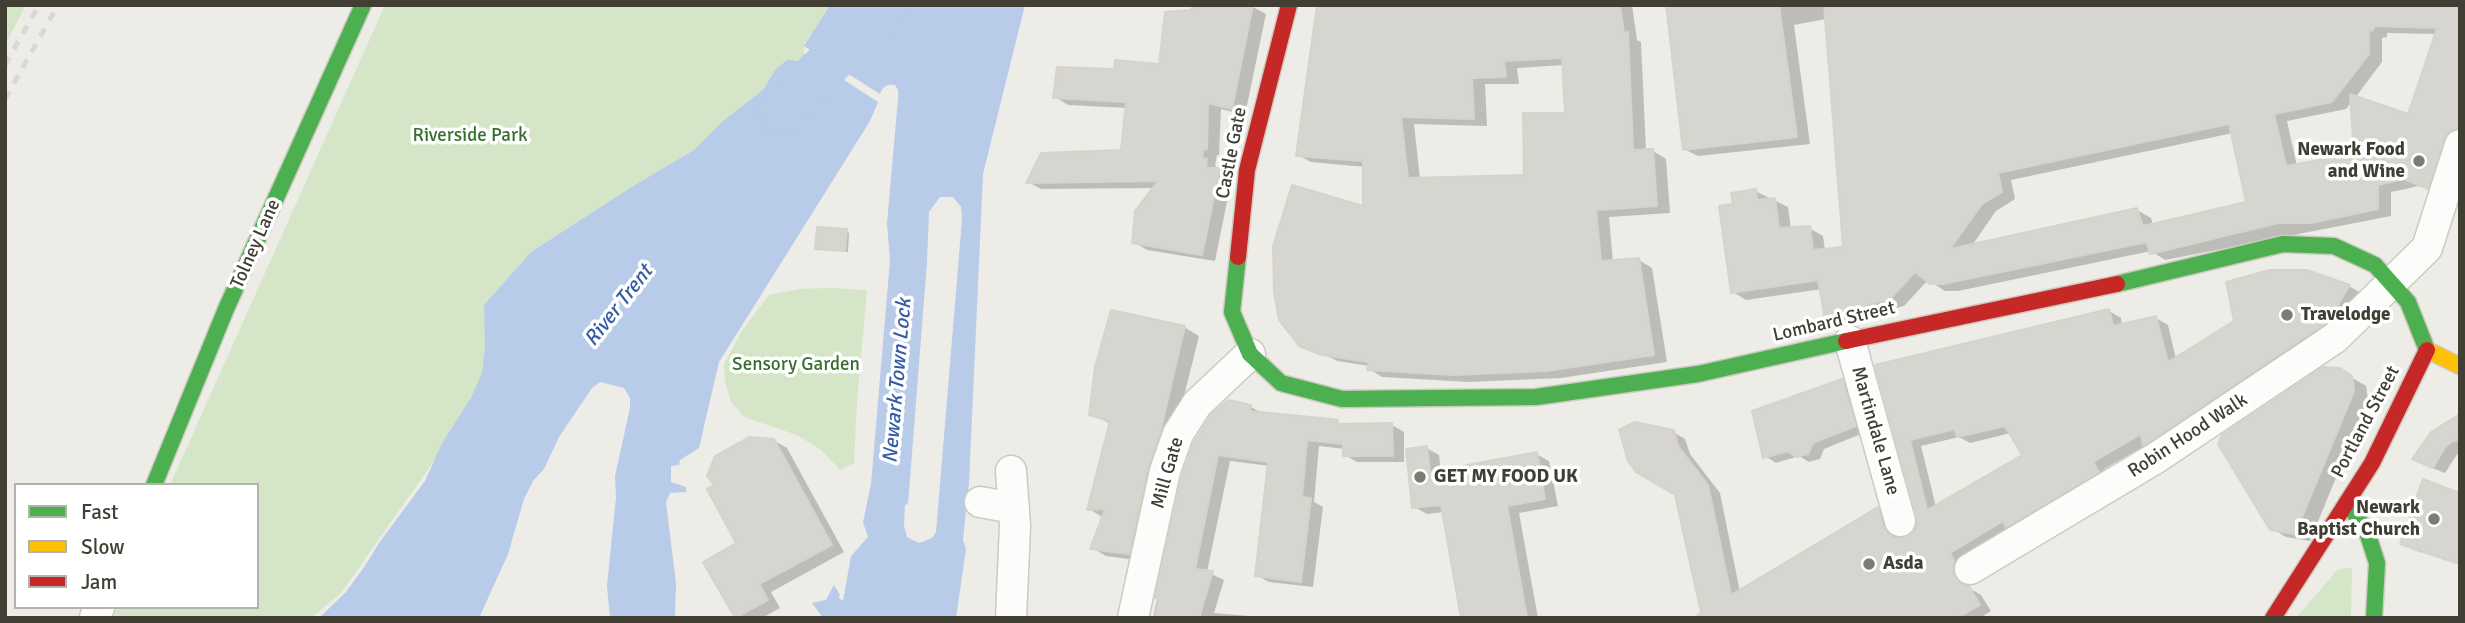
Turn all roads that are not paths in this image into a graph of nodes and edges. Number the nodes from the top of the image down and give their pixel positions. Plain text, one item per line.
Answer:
1 (363, 5) edge
2 (1289, 5) edge
3 (2460, 145) edge
4 (2392, 284) junction
5 (1232, 312) joint
6 (1850, 341) junction
7 (2427, 350) junction
8 (1250, 354) junction
9 (2460, 366) edge
10 (1011, 471) dead end
11 (155, 483) edge
12 (980, 502) dead end
13 (2347, 502) junction
14 (1014, 508) junction
15 (1900, 522) dead end
16 (1970, 569) dead end
17 (1011, 618) edge
18 (1133, 618) edge
19 (2273, 618) edge
20 (2374, 618) edge

1 - 11 main road, Tolney Lane
2 - 5 main road, Castle Gate
3 - 4 street, Robin Hood Walk
4 - 6 main road, Lombard Street
4 - 7 main road, Lombard Street
4 - 16 street, Robin Hood Walk
5 - 8 main road, Lombard Street
6 - 8 main road, Lombard Street
6 - 15 street, Martindale Lane
7 - 9 main road
7 - 13 main road, Portland Street
8 - 18 street, Mill Gate
10 - 14 street
12 - 14 street
13 - 19 main road, Portland Street
13 - 20 main road
14 - 17 street

